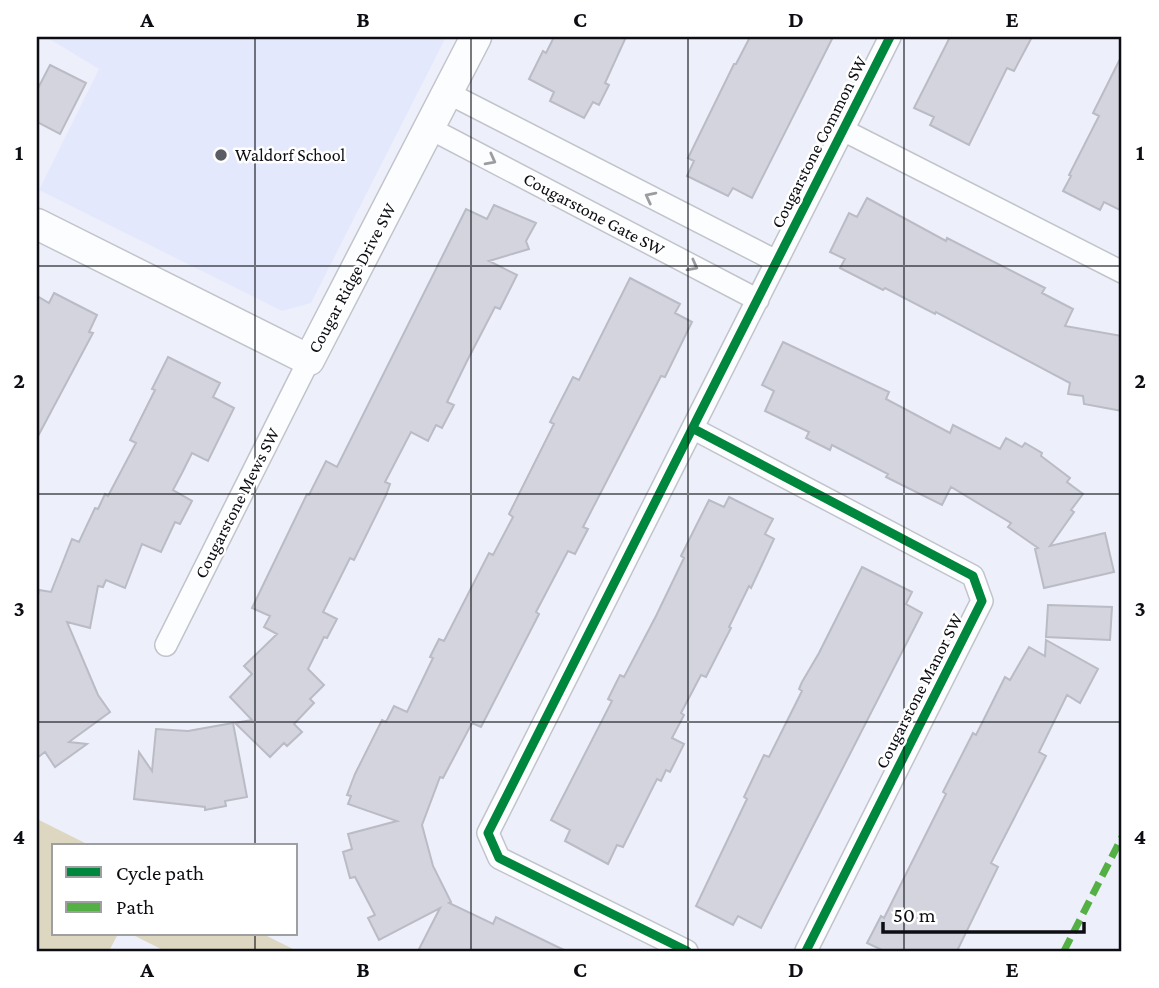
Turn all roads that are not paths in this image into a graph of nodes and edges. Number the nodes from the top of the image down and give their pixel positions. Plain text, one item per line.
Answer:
1 (476, 37) edge
2 (890, 37) edge
3 (448, 93) junction
4 (430, 129) junction
5 (843, 130) junction
6 (37, 224) edge
7 (776, 261) junction
8 (1122, 272) edge
9 (758, 300) junction
10 (309, 360) junction
11 (694, 429) junction
12 (166, 645) dead end
13 (687, 951) edge
14 (806, 951) edge

1 - 3 street, Cougar Ridge Drive SW
2 - 5 street, Cougarstone Common SW
3 - 4 street, Cougar Ridge Drive SW
7 -> 3 street
4 -> 9 street, Cougarstone Gate SW
4 - 10 street, Cougar Ridge Drive SW
5 - 7 street, Cougarstone Common SW
5 - 8 street, Cougarstone Common SW
6 - 10 street, Cougar Ridge Drive SW
7 - 9 street
9 - 11 street
10 - 12 street, Cougarstone Mews SW
11 - 13 street
11 - 14 street, Cougarstone Manor SW

